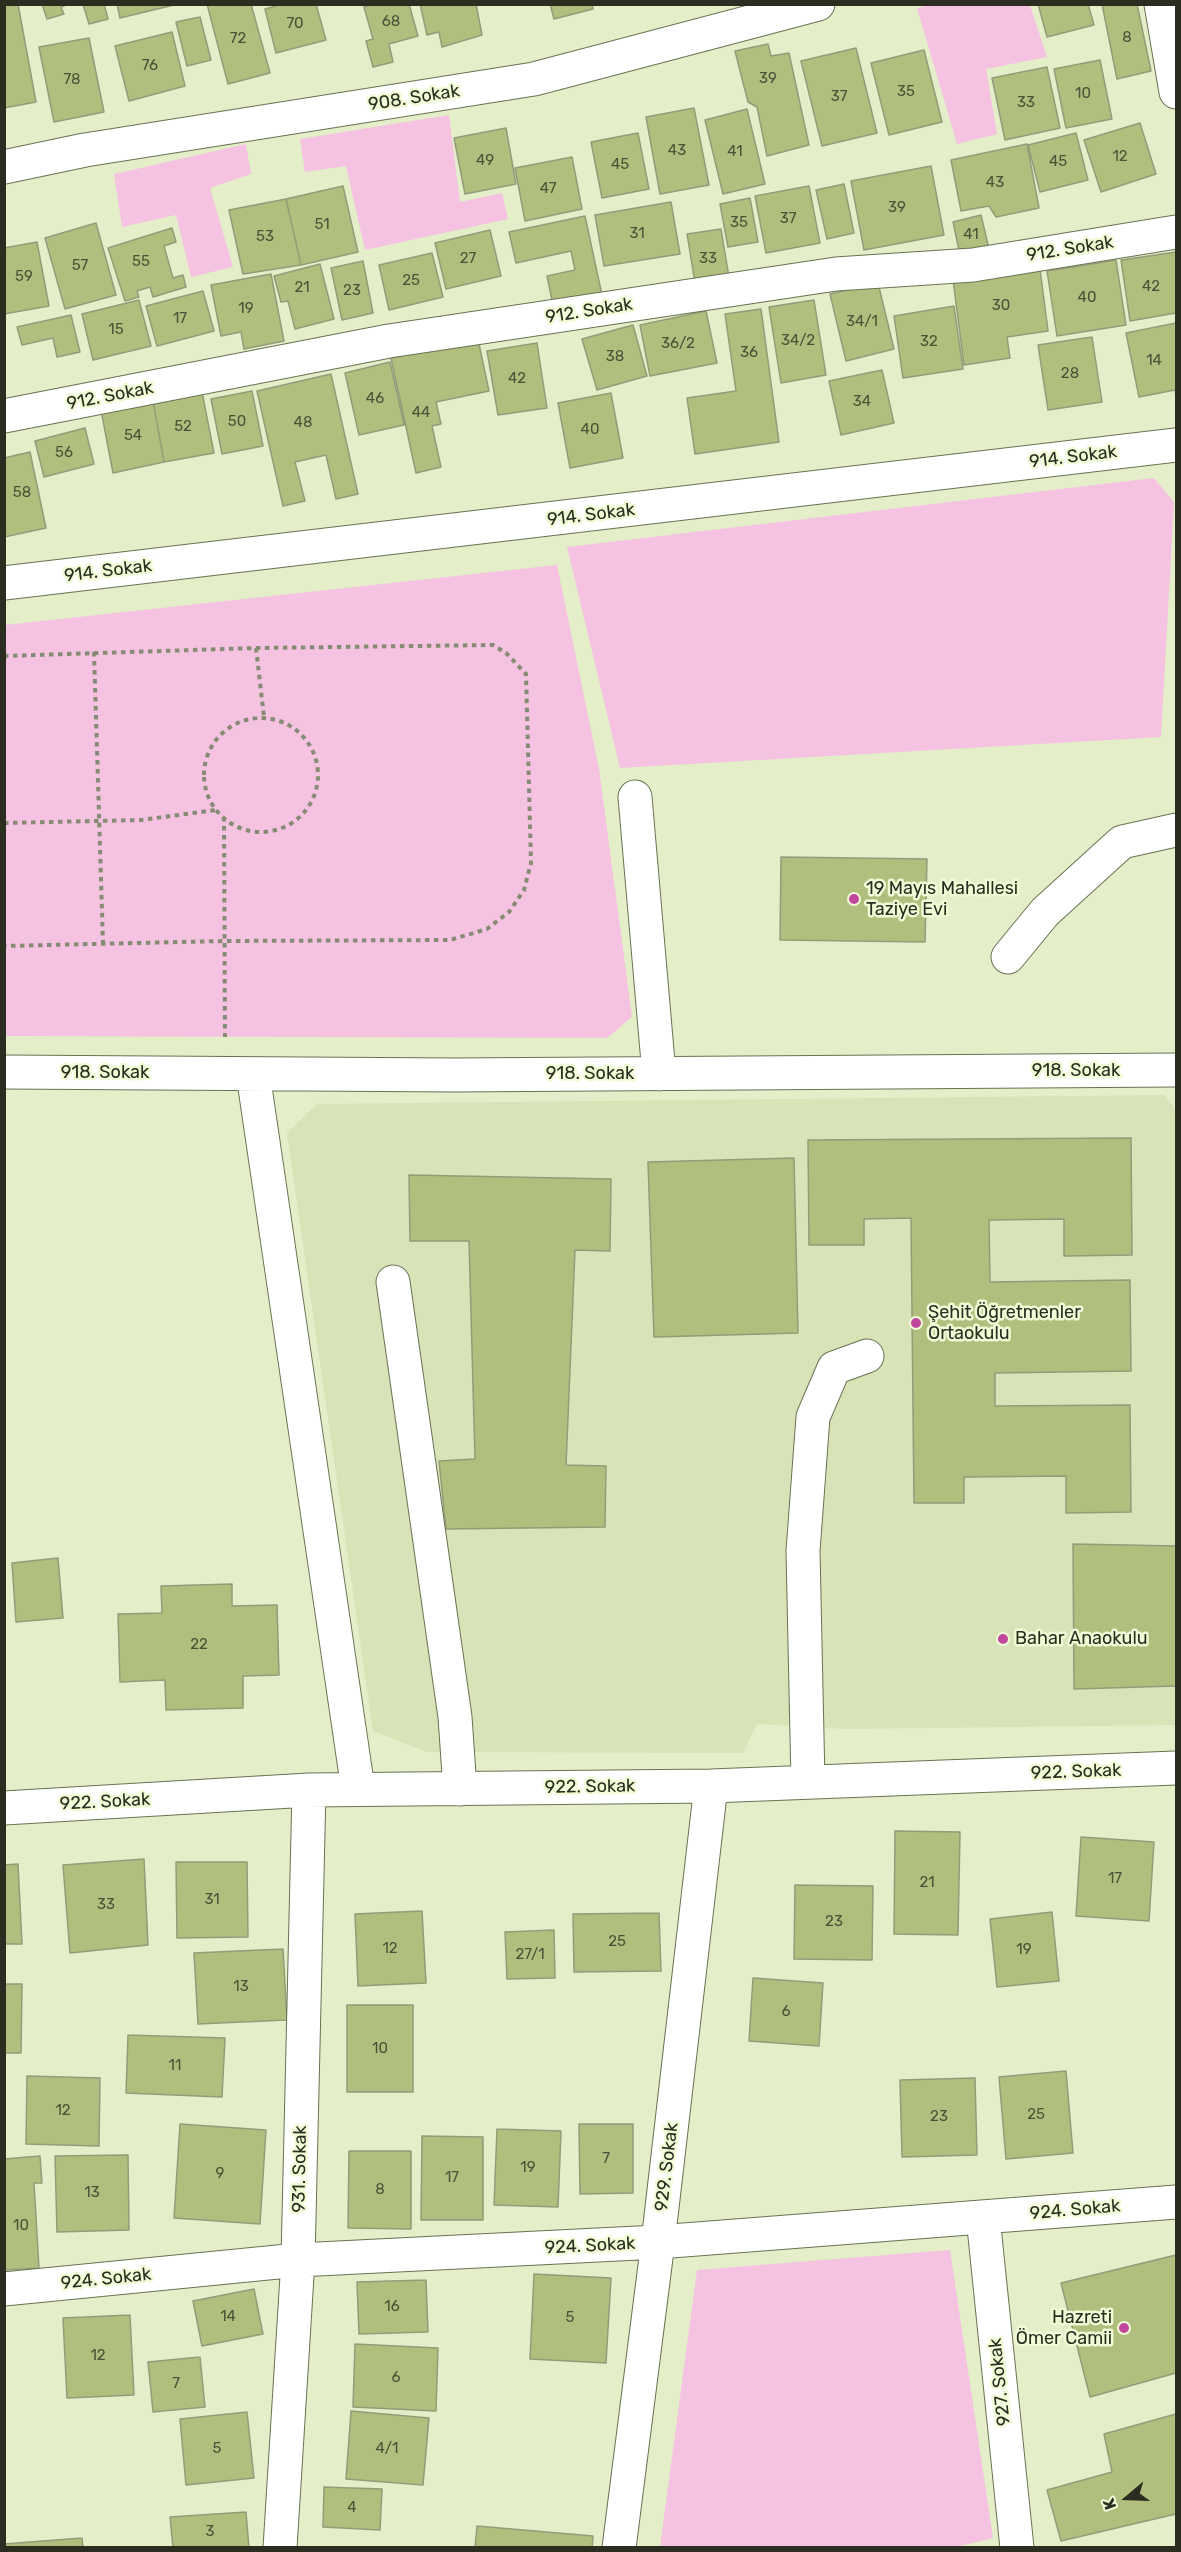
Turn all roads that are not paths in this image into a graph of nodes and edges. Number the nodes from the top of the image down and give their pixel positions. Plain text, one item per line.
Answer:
1 (818, 4) edge
2 (1161, 4) edge
3 (1176, 92) edge
4 (4, 167) edge
5 (1176, 232) edge
6 (4, 416) edge
7 (1176, 445) edge
8 (4, 583) edge
9 (635, 797) dead end
10 (1176, 830) edge
11 (1008, 957) dead end
12 (1176, 1070) edge
13 (4, 1072) edge
14 (239, 1074) junction
15 (658, 1074) junction
16 (393, 1282) dead end
17 (867, 1356) dead end
18 (1176, 1768) edge
19 (808, 1782) junction
20 (711, 1786) junction
21 (460, 1789) junction
22 (309, 1790) junction
23 (358, 1790) junction
24 (4, 1808) edge
25 (1176, 2202) edge
26 (983, 2217) junction
27 (658, 2242) junction
28 (298, 2260) junction
29 (4, 2289) edge
30 (280, 2547) edge
31 (619, 2547) edge
32 (1017, 2547) edge

1 - 4 street, 908. Sokak
2 - 3 street
5 - 6 street, 912. Sokak
7 - 8 street, 914. Sokak
9 - 15 street
10 - 11 street
12 - 15 street, 918. Sokak
13 - 14 street, 918. Sokak
14 - 15 street, 918. Sokak
14 - 23 street
16 - 21 street
17 - 19 street
18 - 19 street, 922. Sokak
19 - 20 street, 922. Sokak
20 - 21 street, 922. Sokak
20 - 27 street, 929. Sokak
21 - 23 street, 922. Sokak
22 - 23 street, 922. Sokak
22 - 24 street, 922. Sokak
22 - 28 street, 931. Sokak
25 - 26 street, 924. Sokak
26 - 27 street, 924. Sokak
26 - 32 street, 927. Sokak
27 - 28 street, 924. Sokak
27 - 31 street, 929. Sokak
28 - 29 street, 924. Sokak
28 - 30 street, 931. Sokak

